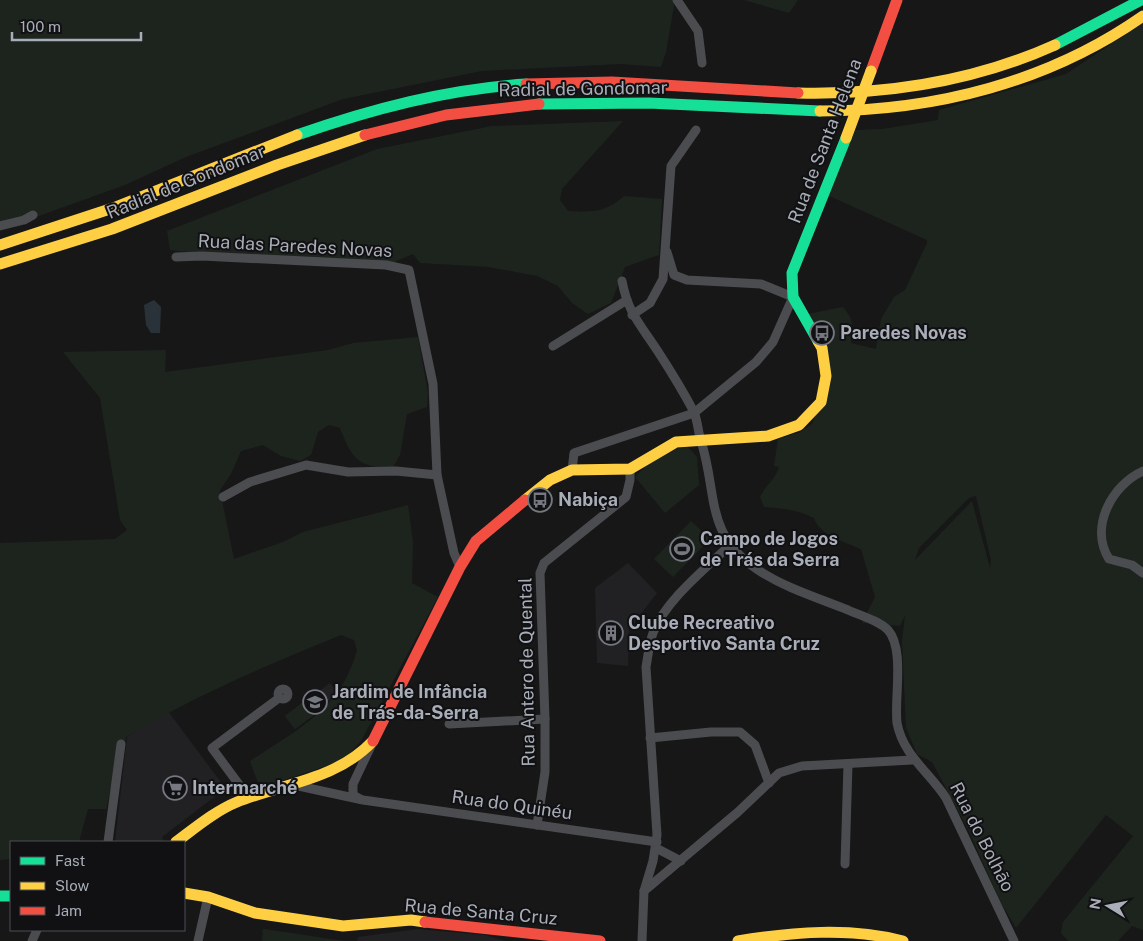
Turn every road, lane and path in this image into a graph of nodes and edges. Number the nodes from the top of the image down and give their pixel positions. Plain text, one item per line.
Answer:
1 (677, 0) edge
2 (897, 0) edge
3 (1141, 0) edge
4 (1143, 16) edge
5 (702, 62) dead end
6 (696, 130) dead end
7 (33, 215) dead end
8 (0, 226) edge
9 (0, 245) edge
10 (667, 252) junction
11 (176, 257) dead end
12 (0, 264) edge
13 (622, 281) dead end
14 (793, 297) junction
15 (627, 300) junction
16 (632, 316) junction
17 (552, 346) dead end
18 (694, 413) junction
19 (700, 440) junction
20 (630, 469) junction
21 (572, 470) junction
22 (1143, 471) edge
23 (436, 476) junction
24 (223, 497) dead end
25 (730, 545) junction
26 (460, 567) junction
27 (1143, 573) edge
28 (279, 698) dead end
29 (546, 719) junction
30 (449, 724) dead end
31 (376, 737) junction
32 (650, 738) junction
33 (121, 744) dead end
34 (912, 760) junction
35 (352, 761) junction
36 (848, 764) junction
37 (358, 775) junction
38 (769, 783) junction
39 (289, 785) junction
40 (249, 798) junction
41 (363, 800) junction
42 (537, 825) junction
43 (108, 841) edge
44 (177, 841) edge
45 (656, 845) junction
46 (681, 861) junction
47 (845, 864) dead end
48 (644, 891) junction
49 (185, 893) edge
50 (208, 897) junction
51 (549, 939) edge
52 (198, 941) edge
53 (600, 941) edge
54 (642, 941) edge
55 (738, 941) edge
56 (903, 941) edge
57 (1014, 941) edge

1 - 5 street
2 - 14 main road, Rua de Santa Helena, bridge
3 - 9 main road, Radial de Gondomar
4 - 12 main road, Radial de Gondomar
6 - 10 street
7 - 8 street
10 - 14 street
10 - 16 street
11 - 23 street, Rua das Paredes Novas
13 - 15 street
14 - 18 street
14 - 19 main road
15 - 16 street
15 - 17 street
16 - 18 street, Rua do Bolhão
18 - 19 street, Rua do Bolhão
18 - 21 street
19 - 20 main road
19 - 25 street, Rua do Bolhão
20 - 21 main road
20 - 29 street, Rua Antero de Quental
21 - 26 main road
22 - 27 street
23 - 24 street
23 - 26 street, Rua das Paredes Novas
25 - 32 street
25 - 34 street, Rua do Bolhão
26 - 31 main road
28 - 40 street
29 - 30 street
29 - 42 street, Rua Antero de Quental
31 - 35 main road
31 - 37 street
32 - 38 street
32 - 45 street
33 - 43 street
34 - 36 street
34 - 57 street, Rua do Bolhão
35 - 37 street
35 - 39 main road
36 - 38 street
36 - 47 street
37 - 41 street
38 - 46 street
39 - 40 main road
39 - 41 street, Rua do Quinéu
40 - 44 main road
41 - 42 street, Rua do Quinéu
42 - 45 street, Rua do Quinéu
45 - 46 street, Rua do Quinéu
45 - 48 street
46 - 48 street
48 - 54 street
49 - 50 main road, Rua de Santa Cruz
50 - 51 main road, Rua de Santa Cruz
50 - 52 street
51 - 53 main road, Rua de Santa Cruz
55 - 56 main road

